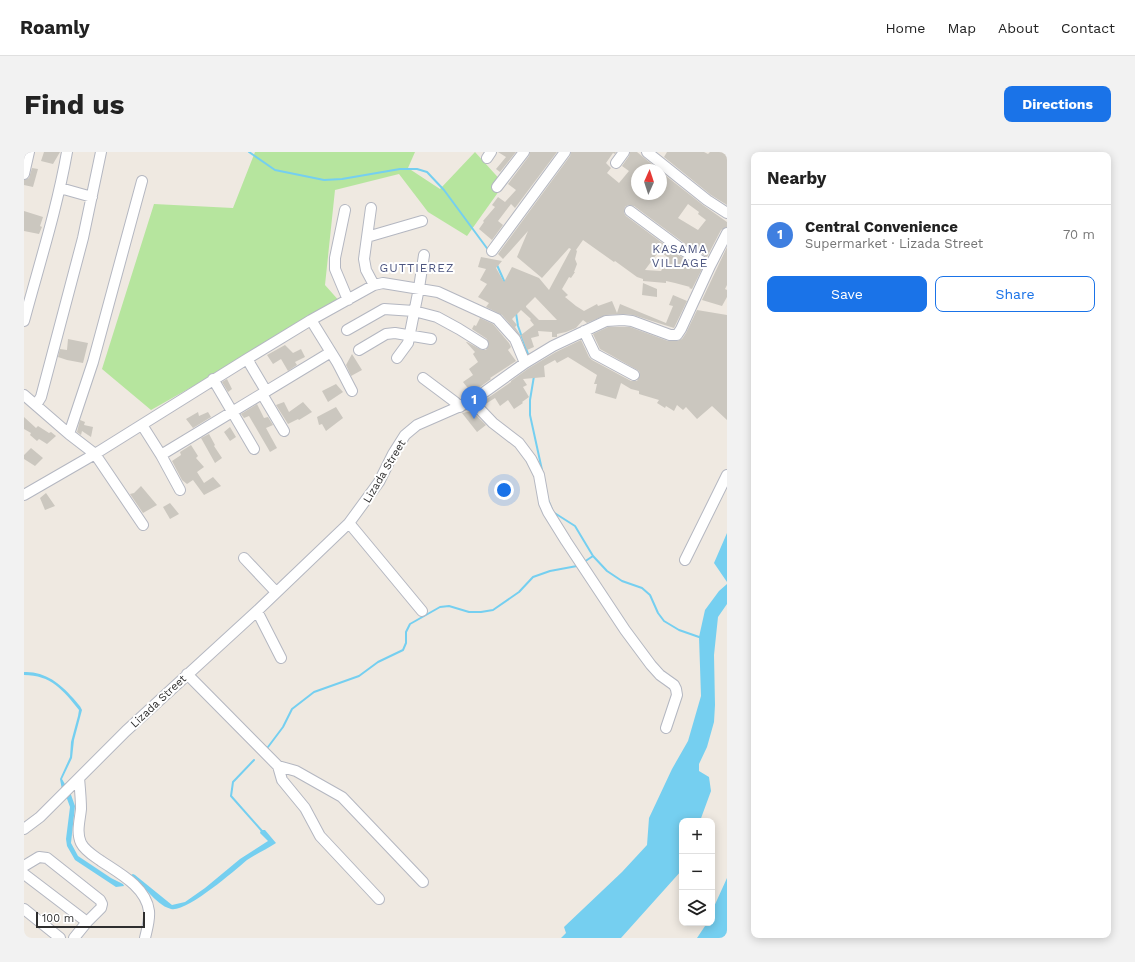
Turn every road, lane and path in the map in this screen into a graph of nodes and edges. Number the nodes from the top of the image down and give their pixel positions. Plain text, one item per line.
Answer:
1 (29, 152) edge
2 (67, 152) edge
3 (101, 152) edge
4 (524, 152) edge
5 (565, 152) edge
6 (624, 152) edge
7 (647, 152) edge
8 (616, 163) dead end
9 (24, 173) edge
10 (142, 181) dead end
11 (497, 187) dead end
12 (60, 188) junction
13 (92, 197) junction
14 (371, 208) dead end
15 (345, 210) dead end
16 (630, 211) dead end
17 (727, 214) edge
18 (422, 221) dead end
19 (727, 233) edge
20 (367, 237) junction
21 (492, 251) dead end
22 (424, 255) dead end
23 (710, 266) junction
24 (374, 285) junction
25 (419, 288) junction
26 (348, 300) junction
27 (414, 311) junction
28 (311, 320) junction
29 (24, 321) edge
30 (347, 330) dead end
31 (584, 331) junction
32 (409, 335) junction
33 (431, 339) dead end
34 (482, 344) dead end
35 (359, 350) dead end
36 (331, 352) junction
37 (397, 358) dead end
38 (246, 359) junction
39 (525, 363) junction
40 (634, 375) dead end
41 (423, 378) dead end
42 (213, 379) junction
43 (352, 391) dead end
44 (264, 392) junction
45 (24, 395) edge
46 (472, 401) junction
47 (36, 405) junction
48 (460, 407) junction
49 (232, 411) junction
50 (142, 425) junction
51 (284, 431) dead end
52 (69, 434) junction
53 (254, 450) dead end
54 (95, 454) junction
55 (161, 455) junction
56 (727, 475) edge
57 (180, 490) dead end
58 (24, 495) edge
59 (349, 523) junction
60 (143, 525) dead end
61 (244, 558) dead end
62 (685, 560) dead end
63 (276, 592) junction
64 (257, 611) junction
65 (422, 611) dead end
66 (282, 658) dead end
67 (187, 674) junction
68 (666, 728) dead end
69 (278, 766) junction
70 (79, 778) junction
71 (24, 829) edge
72 (24, 866) edge
73 (24, 874) edge
74 (423, 882) dead end
75 (379, 899) dead end
76 (24, 909) edge
77 (88, 922) junction
78 (60, 938) edge
79 (74, 938) edge
80 (145, 938) edge

1 - 9 street
2 - 12 street
3 - 13 street
4 - 11 street
5 - 21 street
6 - 8 street
7 - 17 street
10 - 52 street
12 - 13 street
12 - 29 street
13 - 47 street
14 - 20 street
15 - 26 street
16 - 23 street
18 - 20 street
19 - 23 street, Lizada Street
20 - 24 street
22 - 25 street
23 - 31 street, Lizada Street
24 - 25 street
24 - 26 street
25 - 27 street
25 - 39 street
26 - 28 street
27 - 30 street
27 - 32 street
27 - 34 street
28 - 36 street
28 - 38 street
31 - 39 street, Lizada Street
31 - 40 street
32 - 33 street
32 - 35 street
32 - 37 street
36 - 43 street
36 - 44 street
38 - 42 street
38 - 44 street
39 - 46 street, Lizada Street
41 - 48 street
42 - 49 street
42 - 50 street
44 - 49 street
44 - 51 street
45 - 47 street
46 - 48 street, Lizada Street
46 - 68 street
47 - 52 street
48 - 59 street, Lizada Street
49 - 53 street
49 - 55 street
50 - 54 street
50 - 55 street
52 - 54 street
54 - 58 street
54 - 60 street
55 - 57 street
56 - 62 street
59 - 63 street, Lizada Street
59 - 65 street
61 - 63 street
63 - 64 street, Lizada Street
64 - 66 street
64 - 67 street, Lizada Street
67 - 69 street
67 - 70 street, Lizada Street
69 - 74 street
69 - 75 street
70 - 71 street, Lizada Street
70 - 80 street
72 - 77 street
73 - 77 street
76 - 78 street
77 - 79 street

